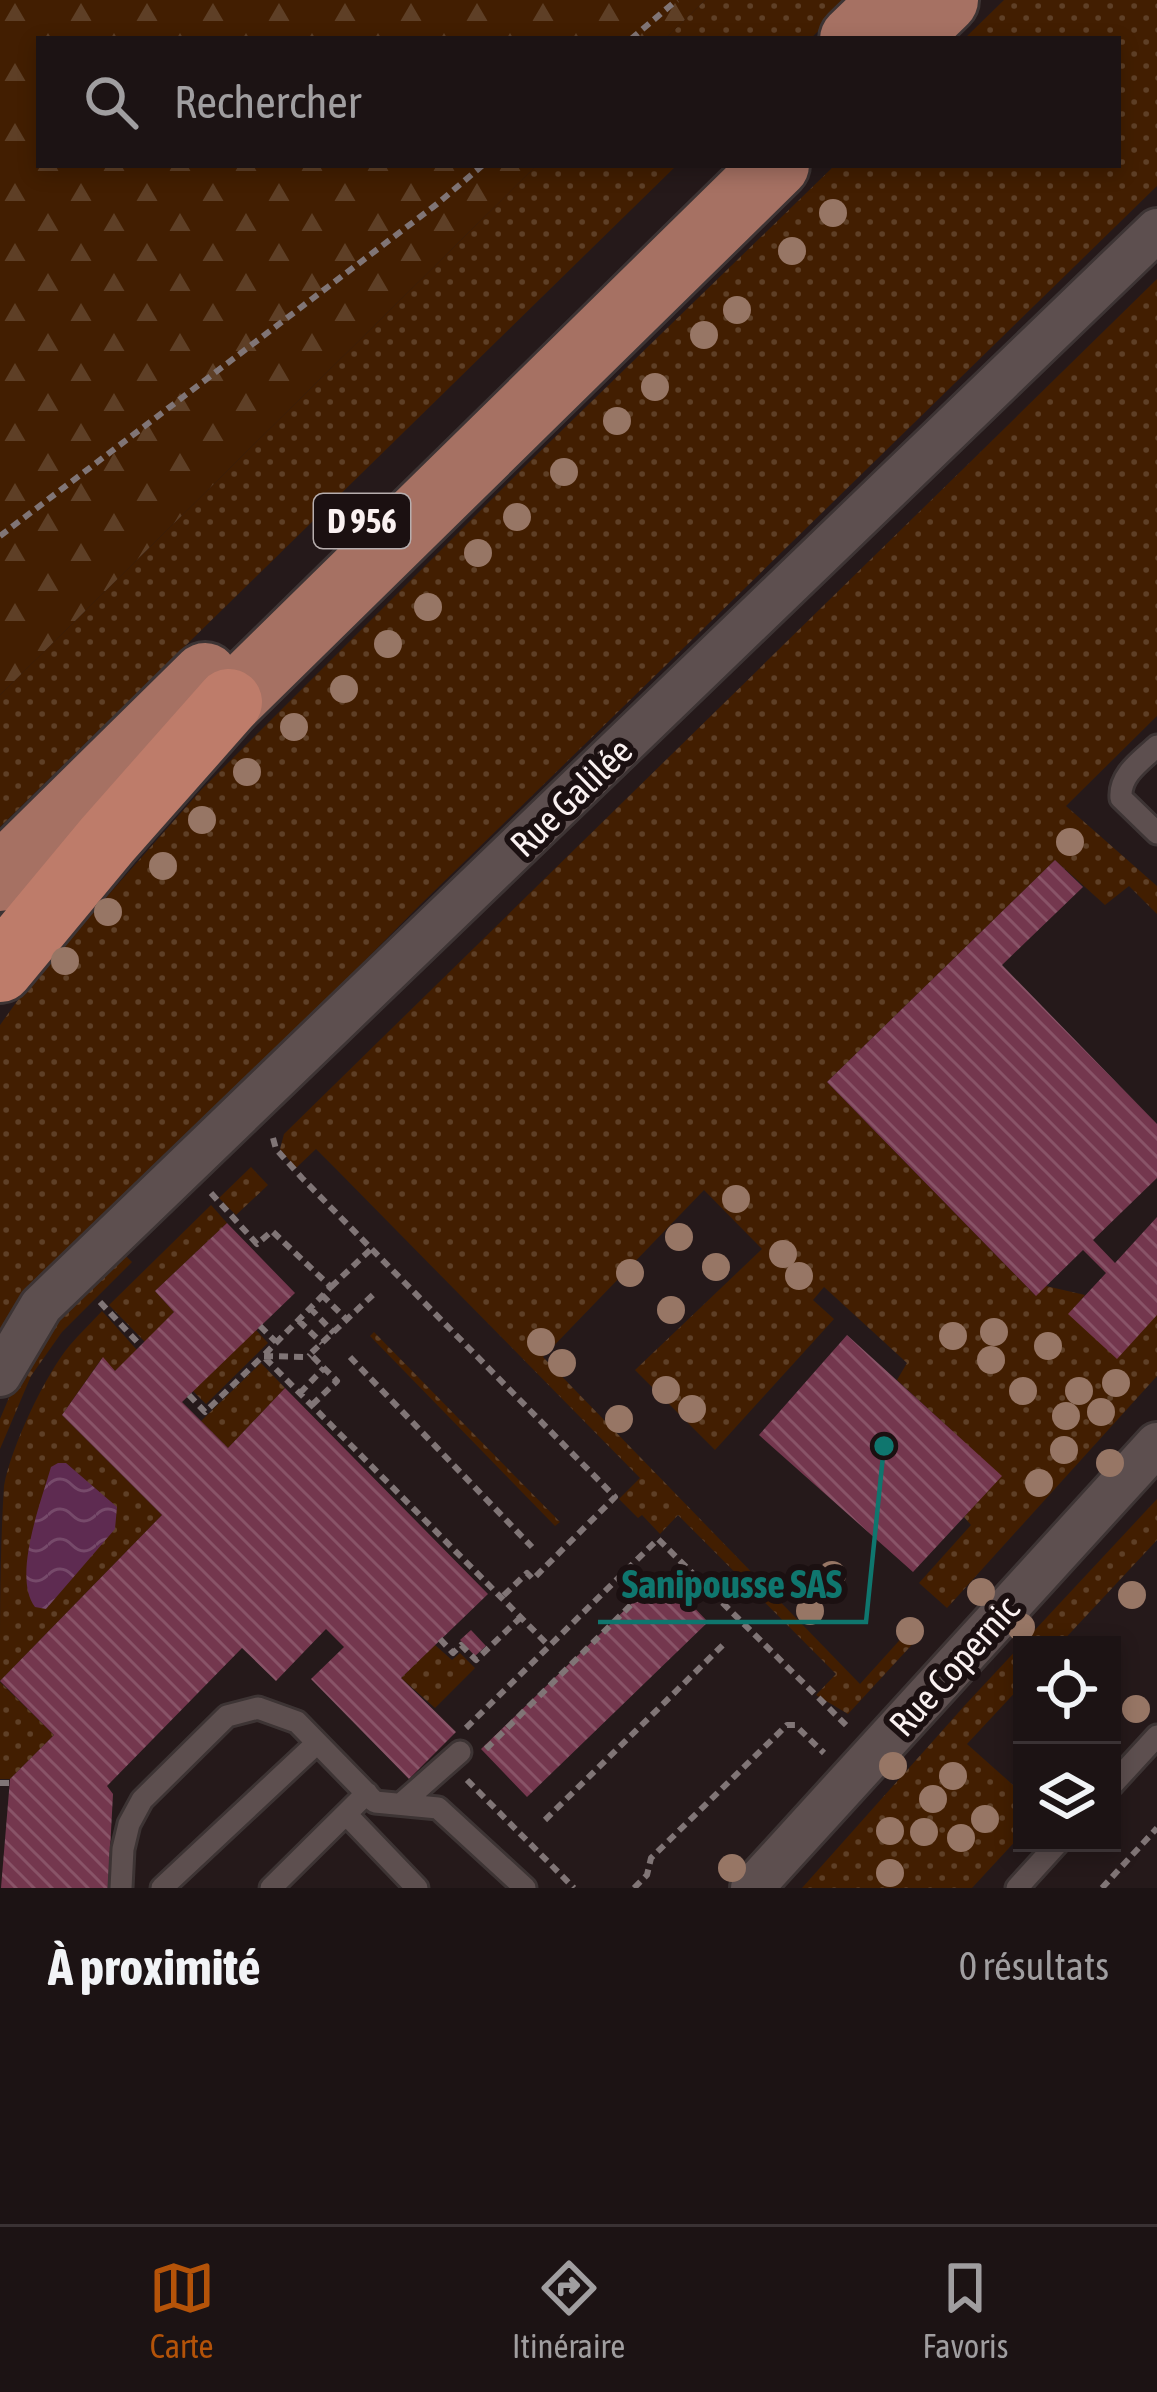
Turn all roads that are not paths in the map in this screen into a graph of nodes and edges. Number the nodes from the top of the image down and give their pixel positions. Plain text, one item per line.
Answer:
1 (893, 0) edge
2 (945, 0) edge
3 (856, 36) edge
4 (908, 36) edge
5 (722, 168) edge
6 (773, 168) edge
7 (1157, 230) edge
8 (229, 702) junction
9 (1157, 746) edge
10 (1157, 833) edge
11 (0, 878) edge
12 (0, 928) edge
13 (0, 969) edge
14 (0, 1376) edge
15 (1157, 1444) edge
16 (1157, 1736) edge
17 (317, 1743) junction
18 (454, 1757) road end
19 (1121, 1775) edge
20 (367, 1793) junction
21 (400, 1804) junction
22 (346, 1814) junction
23 (1050, 1852) edge
24 (402, 1883) edge
25 (121, 1888) edge
26 (162, 1888) edge
27 (271, 1888) edge
28 (525, 1888) edge
29 (752, 1888) edge
30 (1017, 1888) edge

1 - 3 main road
2 - 4 main road
5 - 11 main road, D 956
6 - 8 main road, D 956
7 - 14 street, Rue Galilée
8 - 12 main road, D 956
8 - 13 highway, D 956
9 - 10 lane
15 - 29 street, Rue Copernic
16 - 19 lane
17 - 20 lane
17 - 25 lane
17 - 26 lane
18 - 21 lane
20 - 21 lane
20 - 22 lane
21 - 28 lane
22 - 24 lane
22 - 27 lane
23 - 30 lane

